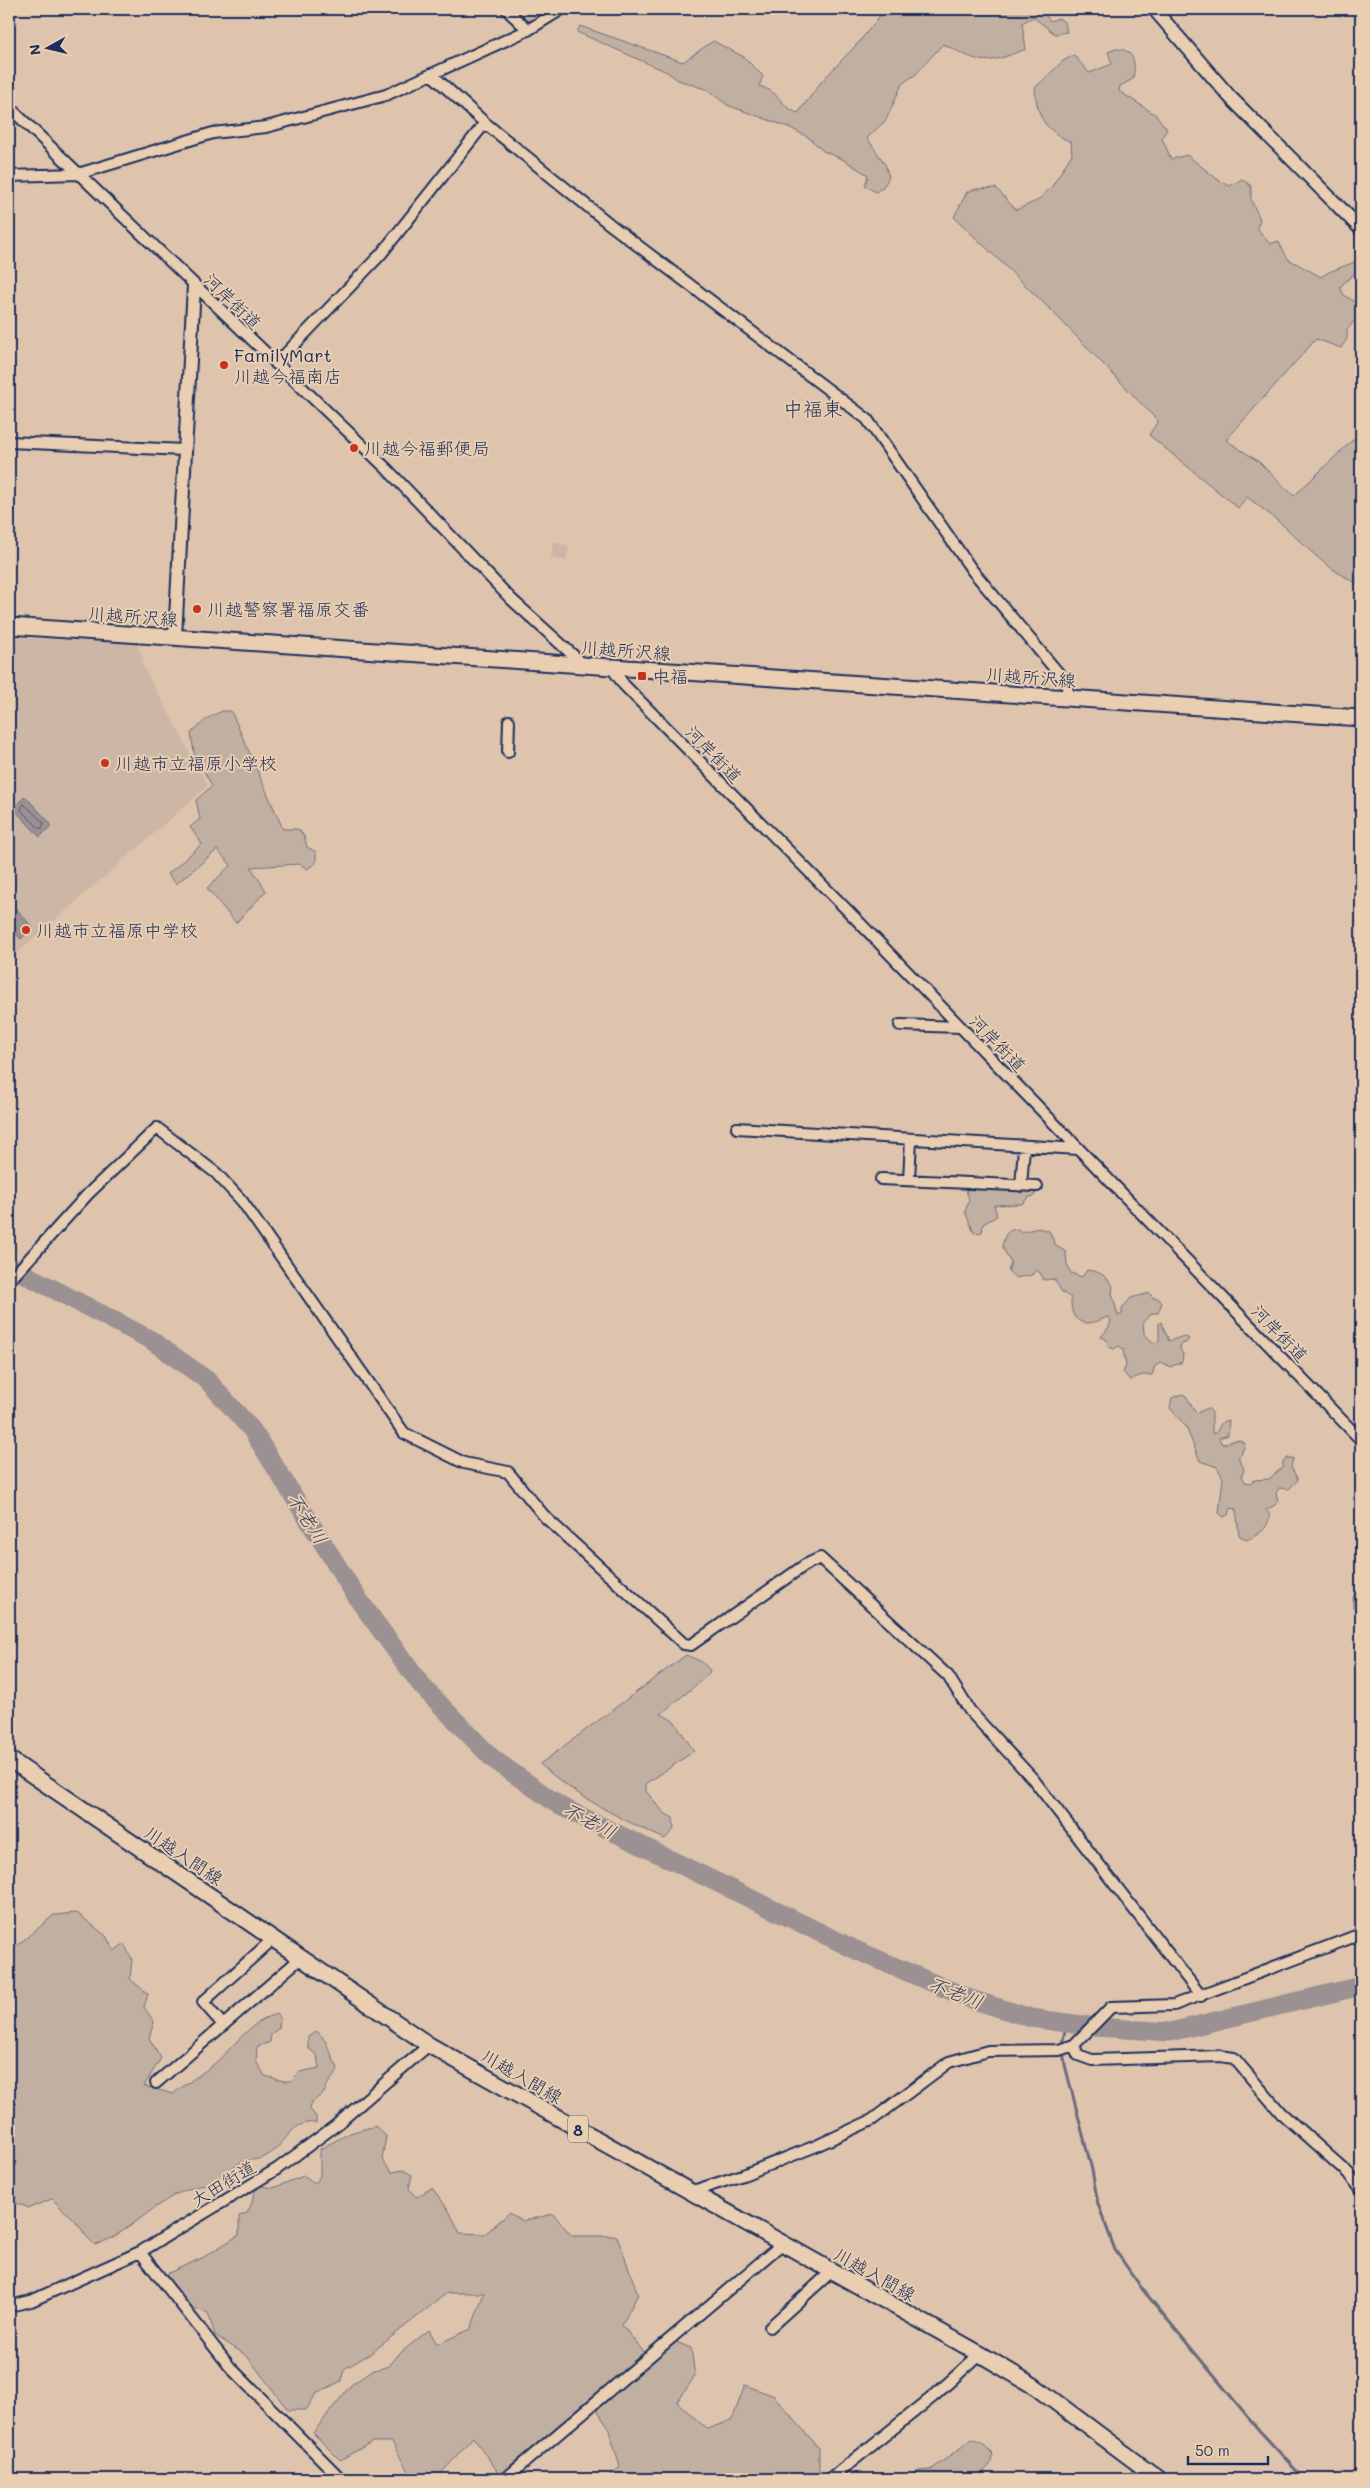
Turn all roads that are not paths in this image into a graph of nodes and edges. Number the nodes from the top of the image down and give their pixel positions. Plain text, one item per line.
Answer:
1 (506, 9) edge
2 (562, 9) edge
3 (1154, 9) edge
4 (528, 30) junction
5 (431, 74) junction
6 (9, 107) edge
7 (485, 122) junction
8 (78, 174) junction
9 (9, 176) edge
10 (1361, 229) edge
11 (194, 286) junction
12 (276, 364) junction
13 (9, 442) edge
14 (184, 450) junction
15 (9, 626) edge
16 (175, 637) junction
17 (585, 666) junction
18 (612, 668) junction
19 (1070, 698) junction
20 (1361, 718) edge
21 (510, 721) dead end
22 (508, 752) dead end
23 (900, 1025) dead end
24 (960, 1027) junction
25 (737, 1128) dead end
26 (911, 1140) junction
27 (1024, 1147) junction
28 (1078, 1149) junction
29 (881, 1179) dead end
30 (909, 1180) junction
31 (1021, 1186) junction
32 (1037, 1186) dead end
33 (9, 1281) edge
34 (1361, 1440) edge
35 (9, 1759) edge
36 (1361, 1934) edge
37 (273, 1939) junction
38 (302, 1957) junction
39 (1201, 1996) junction
40 (223, 2025) junction
41 (429, 2044) junction
42 (1074, 2045) junction
43 (156, 2083) dead end
44 (1361, 2190) edge
45 (690, 2192) junction
46 (782, 2244) junction
47 (140, 2252) junction
48 (832, 2271) junction
49 (9, 2306) edge
50 (770, 2327) dead end
51 (980, 2354) junction
52 (341, 2479) edge
53 (505, 2479) edge
54 (830, 2479) edge
55 (1158, 2479) edge

1 - 4 street
2 - 4 street
3 - 10 street
4 - 5 street
5 - 7 street
5 - 8 street
6 - 8 street, 河岸街道
7 - 12 street
7 - 19 street
8 - 9 street
8 - 11 street, 河岸街道
11 - 12 street, 河岸街道
11 - 14 street
12 - 17 street, 河岸街道
13 - 14 street
14 - 16 street
15 - 16 main road, 川越所沢線
16 - 17 main road, 川越所沢線
17 - 18 main road, 川越所沢線
18 - 19 main road, 川越所沢線
18 - 24 street, 河岸街道
19 - 20 main road, 川越所沢線
21 - 22 street
23 - 24 street
24 - 28 street, 河岸街道
25 - 26 street
26 - 27 street
26 - 30 street
27 - 28 street
27 - 31 street
28 - 34 street, 河岸街道
29 - 30 street
30 - 31 street
31 - 32 street
33 - 39 street
35 - 37 main road, 川越入間線 / 8
36 - 39 street
37 - 38 main road, 川越入間線 / 8
37 - 40 street
38 - 40 street
38 - 41 main road, 川越入間線 / 8
39 - 42 street
40 - 43 street
41 - 45 main road, 川越入間線 / 8
41 - 47 street, 大田街道
42 - 44 street
42 - 45 street
45 - 46 main road, 川越入間線 / 8
46 - 48 main road, 川越入間線 / 8
46 - 53 street
47 - 49 street, 大田街道
47 - 52 street
48 - 50 street
48 - 51 main road, 川越入間線 / 8
51 - 54 street
51 - 55 main road, 川越入間線 / 8

